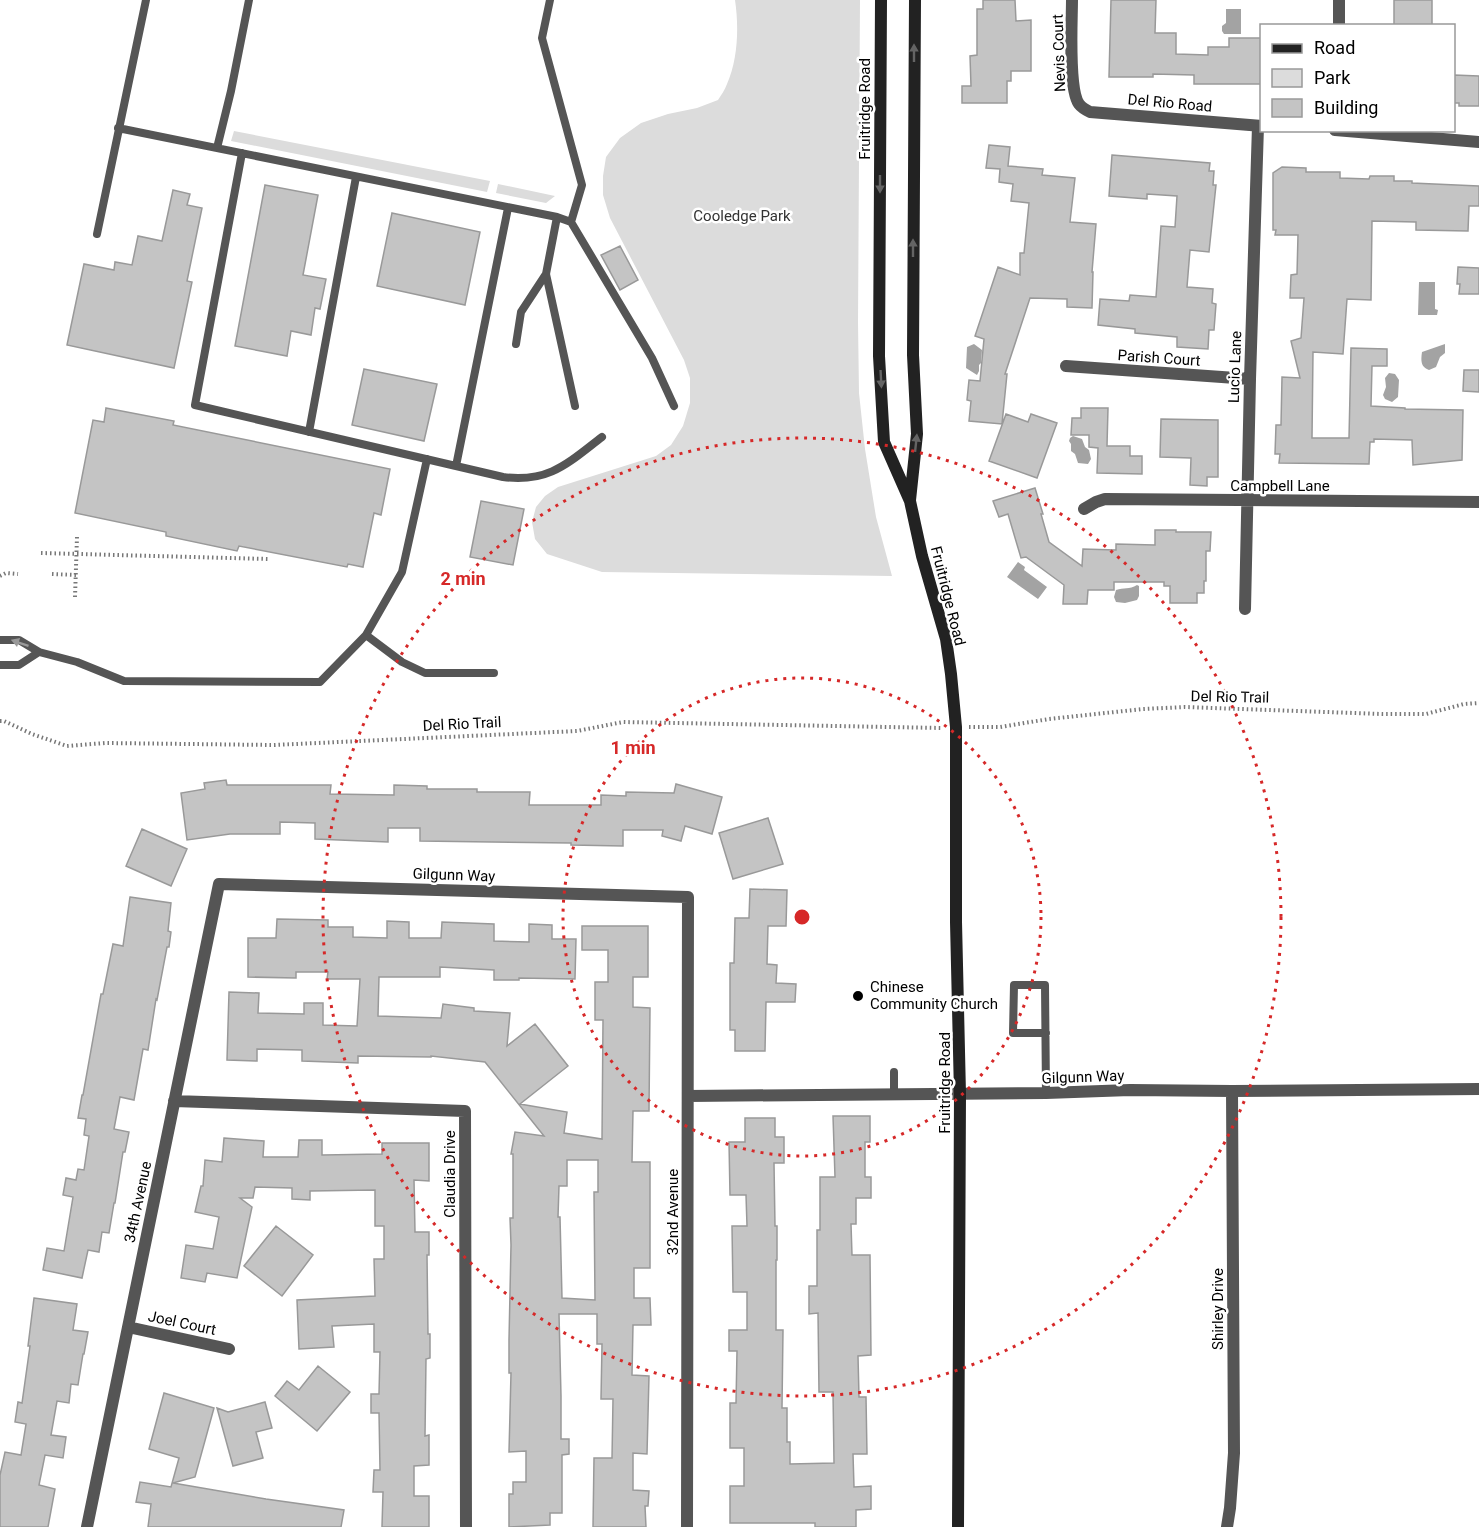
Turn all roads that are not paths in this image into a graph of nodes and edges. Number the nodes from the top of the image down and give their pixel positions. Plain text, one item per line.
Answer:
1 (146, 0) edge
2 (249, 0) edge
3 (550, 0) edge
4 (881, 0) edge
5 (915, 0) edge
6 (1072, 0) edge
7 (1339, 0) edge
8 (1339, 24) edge
9 (1079, 104) joint
10 (1260, 126) edge
11 (118, 128) junction
12 (1350, 132) edge
13 (1479, 142) edge
14 (217, 148) junction
15 (242, 153) junction
16 (356, 177) junction
17 (508, 208) junction
18 (557, 217) junction
19 (571, 222) junction
20 (96, 234) dead end
21 (546, 274) junction
22 (516, 344) dead end
23 (1066, 366) dead end
24 (1250, 379) junction
25 (575, 406) dead end
26 (674, 406) dead end
27 (309, 432) junction
28 (602, 437) dead end
29 (427, 459) junction
30 (456, 466) junction
31 (1247, 499) junction
32 (909, 501) junction
33 (1479, 502) edge
34 (1084, 509) dead end
35 (1245, 609) dead end
36 (366, 634) junction
37 (0, 640) edge
38 (39, 652) junction
39 (0, 664) edge
40 (494, 673) dead end
41 (219, 884) joint
42 (688, 897) joint
43 (1046, 1033) junction
44 (894, 1072) dead end
45 (1479, 1089) edge
46 (1232, 1091) junction
47 (1046, 1093) junction
48 (894, 1094) junction
49 (960, 1094) junction
50 (688, 1096) junction
51 (174, 1101) junction
52 (128, 1328) junction
53 (229, 1348) dead end
54 (87, 1527) edge
55 (466, 1527) edge
56 (687, 1527) edge
57 (958, 1527) edge
58 (1227, 1527) edge

1 - 11 lane
2 - 14 lane
3 - 19 lane
4 -> 32 main road, Fruitridge Road
32 -> 5 main road, Fruitridge Road
6 - 9 street, Nevis Court
7 - 8 street
9 - 10 street, Del Rio Road
10 - 24 street, Lucio Lane
11 - 14 lane
11 - 20 lane
12 - 13 street
14 - 15 lane
15 - 16 lane
15 - 27 lane
16 - 17 lane
16 - 27 lane
17 - 18 lane
17 - 30 lane
18 - 19 lane
18 - 21 lane
19 - 26 lane
21 - 22 lane
21 - 25 lane
23 - 24 street, Parish Court
24 - 31 street, Lucio Lane
27 - 29 lane
28 - 30 lane
29 - 30 lane
29 - 36 lane
31 - 33 street, Campbell Lane
31 - 34 street, Campbell Lane
31 - 35 street, Lucio Lane
32 - 49 main road, Fruitridge Road
36 - 38 lane
36 - 40 lane
38 -> 37 lane
38 - 39 lane
41 - 42 street, Gilgunn Way
41 - 51 street, 34th Avenue
42 - 50 street, 32nd Avenue
43 - 43 lane
43 - 47 lane
44 - 48 lane
45 - 46 street, Gilgunn Way
46 - 47 street, Gilgunn Way
46 - 58 street, Shirley Drive
47 - 49 street, Gilgunn Way
48 - 49 street, Gilgunn Way
48 - 50 street, Gilgunn Way
49 - 57 main road, Fruitridge Road
50 - 56 street, 32nd Avenue
51 - 52 street, 34th Avenue
51 - 55 street, Claudia Drive
52 - 53 street, Joel Court
52 - 54 street, 34th Avenue

